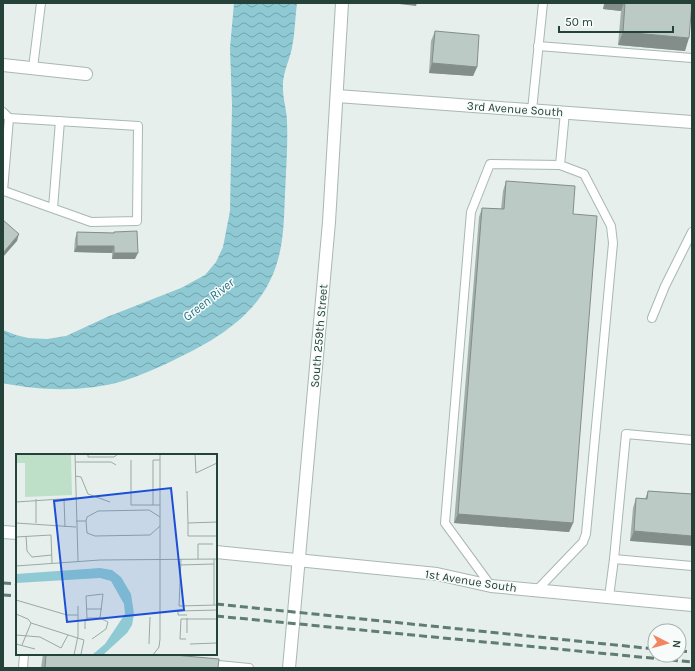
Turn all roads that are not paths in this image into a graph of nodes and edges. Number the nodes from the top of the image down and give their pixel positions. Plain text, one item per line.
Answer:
1 (41, 3) edge
2 (342, 3) edge
3 (543, 3) edge
4 (538, 46) junction
5 (692, 58) edge
6 (3, 65) edge
7 (33, 68) junction
8 (86, 74) dead end
9 (337, 96) junction
10 (532, 110) junction
11 (565, 112) junction
12 (6, 115) edge
13 (60, 121) junction
14 (692, 122) edge
15 (560, 165) junction
16 (3, 191) edge
17 (53, 208) junction
18 (692, 232) edge
19 (652, 318) dead end
20 (692, 440) edge
21 (3, 532) edge
22 (16, 533) edge
23 (217, 552) edge
24 (614, 559) junction
25 (299, 560) junction
26 (692, 566) edge
27 (491, 586) junction
28 (537, 590) junction
29 (609, 597) junction
30 (692, 605) edge
31 (24, 655) edge
32 (202, 663) edge
33 (23, 668) edge
34 (249, 668) edge
35 (289, 668) edge

1 - 7 lane
2 - 9 street, South 259th Street
3 - 4 lane
4 - 5 lane
4 - 10 lane
6 - 7 street
7 - 8 street
9 - 10 street, 3rd Avenue South
9 - 25 street, South 259th Street
10 - 11 street, 3rd Avenue South
11 - 14 street, 3rd Avenue South
11 - 15 lane
12 - 13 lane
12 - 16 lane
13 - 17 lane
13 - 17 lane
15 - 27 lane
15 - 28 lane
16 - 17 lane
18 - 19 lane
20 - 24 lane
21 - 22 street
23 - 25 street, 1st Avenue South
24 - 26 lane
24 - 29 lane
25 - 27 street, 1st Avenue South
25 - 35 street, South 259th Street
27 - 28 street, 1st Avenue South
28 - 29 street, 1st Avenue South
29 - 30 street, 1st Avenue South
31 - 33 lane
32 - 34 lane

